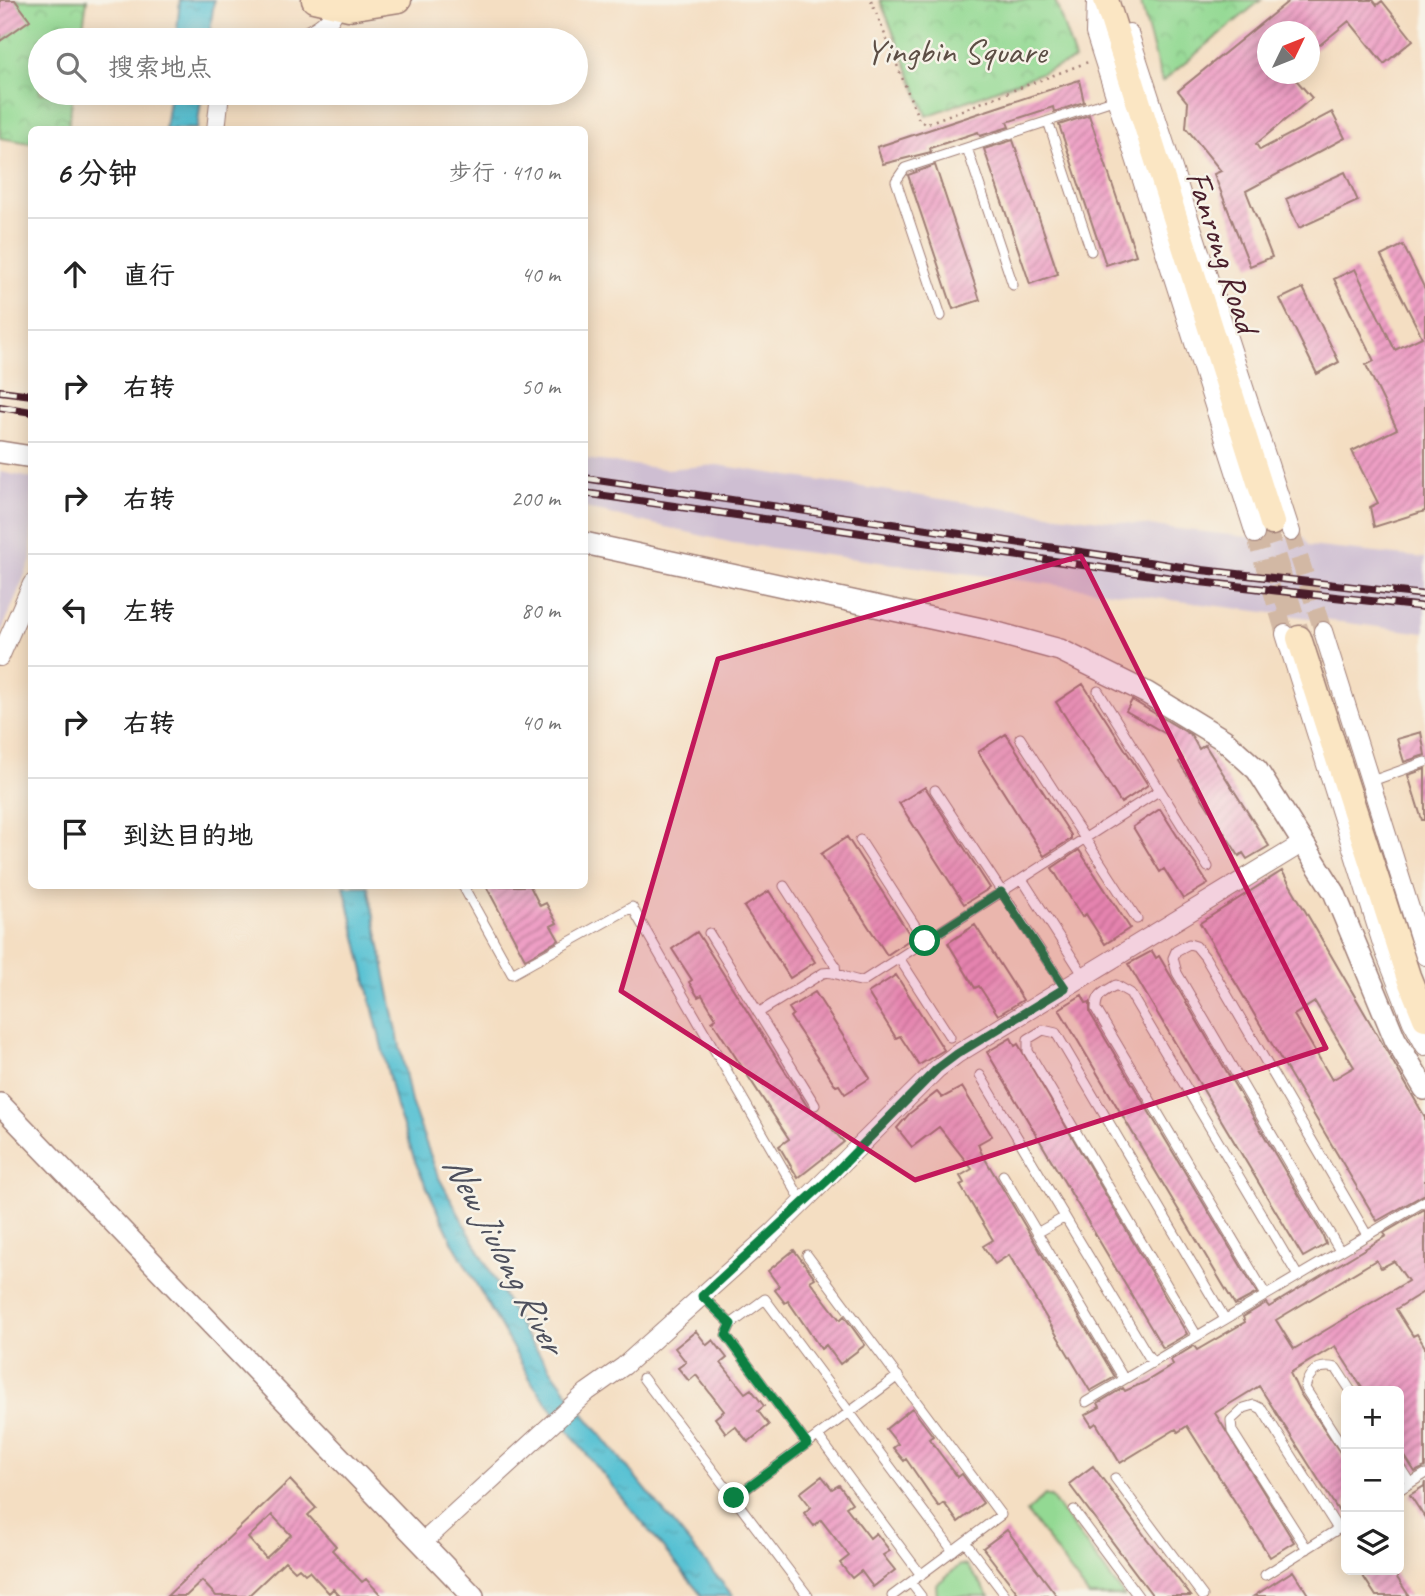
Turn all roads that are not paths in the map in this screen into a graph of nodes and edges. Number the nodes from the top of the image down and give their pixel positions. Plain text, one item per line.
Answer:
1 (399, 0) edge
2 (1097, 0) edge
3 (1109, 0) edge
4 (325, 4) edge
5 (320, 28) edge
6 (1116, 99) junction
7 (219, 105) edge
8 (1048, 121) junction
9 (216, 126) edge
10 (967, 148) junction
11 (1091, 251) dead end
12 (1013, 285) dead end
13 (941, 316) dead end
14 (0, 452) edge
15 (28, 456) edge
16 (1270, 528) junction
17 (588, 544) edge
18 (28, 593) edge
19 (1304, 635) junction
20 (0, 657) edge
21 (1098, 691) dead end
22 (1020, 738) dead end
23 (1425, 762) edge
24 (1369, 782) junction
25 (936, 790) dead end
26 (1160, 790) junction
27 (1085, 838) junction
28 (860, 840) dead end
29 (1303, 843) junction
30 (1208, 867) dead end
31 (1021, 879) junction
32 (784, 886) dead end
33 (465, 889) edge
34 (1001, 892) junction
35 (1137, 919) dead end
36 (709, 933) dead end
37 (925, 941) junction
38 (1425, 956) edge
39 (899, 958) junction
40 (836, 974) junction
41 (1084, 976) junction
42 (1065, 988) junction
43 (1425, 995) edge
44 (758, 1013) junction
45 (1425, 1018) edge
46 (950, 1037) dead end
47 (1425, 1046) edge
48 (981, 1075) dead end
49 (1425, 1089) edge
50 (0, 1104) edge
51 (816, 1105) dead end
52 (1003, 1175) dead end
53 (1425, 1201) edge
54 (803, 1203) junction
55 (1065, 1217) junction
56 (1037, 1233) junction
57 (1367, 1235) junction
58 (1340, 1251) junction
59 (807, 1255) dead end
60 (1298, 1276) junction
61 (1266, 1295) junction
62 (702, 1296) junction
63 (1225, 1319) junction
64 (731, 1324) junction
65 (1197, 1336) junction
66 (1152, 1362) junction
67 (898, 1376) junction
68 (643, 1378) dead end
69 (1124, 1379) junction
70 (1348, 1386) edge
71 (1086, 1402) dead end
72 (849, 1413) junction
73 (818, 1436) junction
74 (807, 1444) junction
75 (1341, 1444) edge
76 (1404, 1474) edge
77 (1425, 1474) edge
78 (1115, 1478) dead end
79 (1410, 1483) junction
80 (1404, 1487) edge
81 (734, 1498) junction
82 (1074, 1510) dead end
83 (1341, 1525) edge
84 (1341, 1527) edge
85 (965, 1542) junction
86 (422, 1544) junction
87 (1307, 1549) junction
88 (953, 1551) junction
89 (921, 1574) junction
90 (1265, 1575) dead end
91 (911, 1583) junction
92 (473, 1596) edge
93 (808, 1596) edge
94 (892, 1596) edge
95 (921, 1596) edge
96 (1006, 1596) edge
97 (1138, 1596) edge
98 (1203, 1596) edge

1 - 4 main road
2 - 6 street
2 - 16 main road, Fanrong Road
3 - 16 main road, Fanrong Road
4 - 5 street
6 - 8 lane
6 - 16 street
7 - 9 street
8 - 10 lane
8 - 11 lane
10 - 12 lane
10 - 13 lane
14 - 15 street
17 - 29 street
18 - 20 street
19 - 24 street
19 - 43 main road
19 - 45 main road
19 - 47 street
21 - 26 lane
22 - 27 lane
23 - 24 lane
24 - 38 street
25 - 34 lane
26 - 27 lane
26 - 30 lane
27 - 31 lane
27 - 35 lane
28 - 37 lane
29 - 41 street
29 - 49 street
31 - 34 lane
31 - 41 lane
32 - 40 lane
33 - 54 lane
34 - 37 lane
34 - 42 lane
36 - 44 lane
37 - 39 lane
39 - 40 lane
39 - 46 lane
40 - 44 lane
41 - 42 street
42 - 54 street
44 - 51 lane
48 - 55 lane
50 - 86 street
52 - 56 lane
53 - 57 lane
54 - 62 street
55 - 56 lane
55 - 66 lane
56 - 69 lane
57 - 58 lane
57 - 58 lane
58 - 60 lane
59 - 67 lane
60 - 61 lane
60 - 61 lane
61 - 63 lane
62 - 64 lane
62 - 86 street
63 - 65 lane
63 - 65 lane
64 - 72 lane
64 - 74 lane
65 - 66 lane
66 - 69 lane
67 - 72 lane
67 - 85 lane
68 - 81 lane
69 - 71 lane
70 - 75 lane
72 - 73 lane
72 - 88 lane
73 - 74 lane
73 - 89 lane
74 - 81 lane
76 - 79 lane
77 - 79 lane
78 - 98 lane
79 - 80 lane
81 - 93 lane
82 - 97 lane
83 - 87 lane
84 - 87 lane
85 - 88 lane
85 - 96 lane
86 - 92 street
87 - 90 lane
88 - 89 lane
89 - 91 lane
91 - 94 lane
91 - 95 lane

